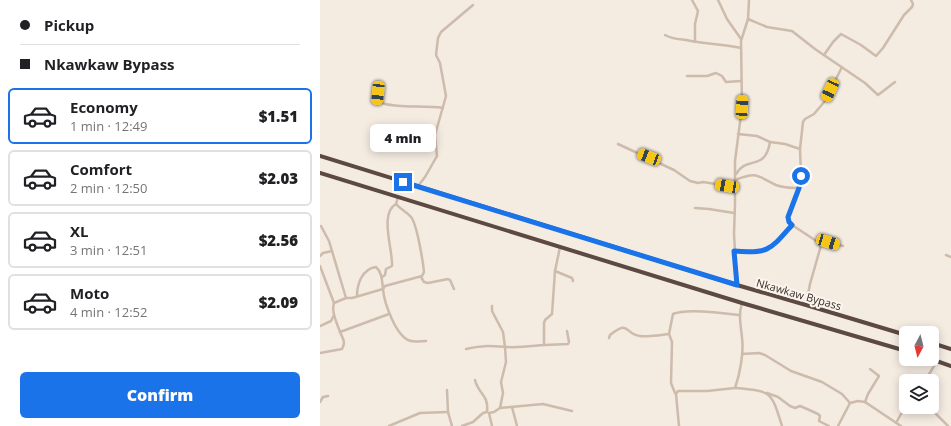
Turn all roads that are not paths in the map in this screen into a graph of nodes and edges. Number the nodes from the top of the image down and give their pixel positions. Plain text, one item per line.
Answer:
1 (692, 0) edge
2 (718, 0) edge
3 (749, 0) edge
4 (911, 0) edge
5 (473, 5) dead end
6 (748, 19) junction
7 (665, 35) dead end
8 (741, 40) junction
9 (694, 42) junction
10 (741, 48) junction
11 (824, 55) junction
12 (842, 67) junction
13 (687, 76) dead end
14 (741, 81) junction
15 (895, 82) dead end
16 (378, 93) dead end
17 (443, 108) junction
18 (738, 134) junction
19 (770, 142) junction
20 (618, 144) dead end
21 (800, 148) junction
22 (320, 156) edge
23 (320, 173) edge
24 (735, 174) junction
25 (735, 180) junction
26 (417, 186) junction
27 (735, 187) junction
28 (799, 188) junction
29 (398, 197) junction
30 (396, 204) junction
31 (695, 208) dead end
32 (734, 213) junction
33 (792, 225) junction
34 (321, 226) edge
35 (821, 244) junction
36 (843, 246) dead end
37 (560, 247) junction
38 (332, 251) junction
39 (734, 251) junction
40 (946, 255) dead end
41 (320, 256) edge
42 (951, 257) edge
43 (320, 266) edge
44 (555, 272) junction
45 (421, 276) junction
46 (382, 277) junction
47 (573, 281) dead end
48 (737, 285) junction
49 (382, 289) junction
50 (454, 289) dead end
51 (357, 296) junction
52 (346, 298) junction
53 (334, 303) junction
54 (742, 303) junction
55 (806, 304) junction
56 (492, 306) dead end
57 (389, 314) junction
58 (739, 314) junction
59 (334, 315) junction
60 (320, 326) edge
61 (568, 331) dead end
62 (340, 332) junction
63 (899, 333) edge
64 (669, 334) junction
65 (609, 338) dead end
66 (426, 341) dead end
67 (544, 345) junction
68 (939, 345) edge
69 (505, 347) junction
70 (466, 348) dead end
71 (899, 349) edge
72 (951, 349) edge
73 (320, 353) edge
74 (742, 354) junction
75 (939, 362) edge
76 (951, 366) edge
77 (870, 369) dead end
78 (475, 380) dead end
79 (735, 388) junction
80 (447, 390) dead end
81 (766, 392) junction
82 (676, 394) junction
83 (328, 396) dead end
84 (320, 402) edge
85 (866, 402) junction
86 (850, 403) junction
87 (512, 407) junction
88 (500, 408) junction
89 (572, 411) dead end
90 (448, 412) junction
91 (488, 413) junction
92 (901, 414) edge
93 (936, 414) edge
94 (896, 423) junction
95 (389, 426) edge
96 (452, 426) edge
97 (462, 426) edge
98 (492, 426) edge
99 (517, 426) edge
100 (678, 426) edge
101 (782, 426) edge
102 (829, 426) edge
103 (838, 426) edge
104 (901, 426) edge
105 (948, 426) edge

1 - 9 street
2 - 8 street
3 - 6 street
4 - 11 street
5 - 17 street
6 - 8 street
6 - 11 street
7 - 9 street
8 - 10 street
9 - 10 street
10 - 14 street
11 - 12 street
12 - 15 street
12 - 21 street
13 - 14 street
14 - 18 street
16 - 17 street
17 - 26 street
18 - 19 street
18 - 24 street
19 - 21 street
19 - 24 street
20 - 27 street
21 - 28 street
22 - 26 highway, Nkawkaw Bypass
23 - 29 highway
24 - 25 street
25 - 27 street
25 - 28 street
26 - 48 highway, Nkawkaw Bypass
27 - 32 street
28 - 33 street
29 - 30 street
29 - 37 highway
30 - 45 street
30 - 46 street
31 - 32 street
32 - 39 street
33 - 35 street
33 - 39 street
34 - 38 street
35 - 36 street
35 - 55 street
37 - 44 street
37 - 54 highway
38 - 41 street
38 - 52 street
39 - 48 street
40 - 42 street
43 - 53 street
44 - 47 street
44 - 67 street
45 - 49 street
45 - 50 street
46 - 49 street
46 - 51 street
48 - 55 highway, Nkawkaw Bypass
49 - 51 street
49 - 57 street
51 - 52 street
52 - 53 street
53 - 59 street
54 - 58 street
54 - 71 highway
55 - 63 highway, Nkawkaw Bypass
56 - 69 street
57 - 62 street
57 - 66 street
58 - 64 street
58 - 74 street
59 - 60 street
59 - 62 street
61 - 67 street
62 - 73 street
64 - 65 street
64 - 82 street
67 - 69 street
68 - 72 highway
69 - 70 street
69 - 88 street
74 - 79 street
74 - 86 street
75 - 76 highway
77 - 85 street
78 - 91 street
79 - 81 street
79 - 82 street
80 - 90 street
81 - 101 street
81 - 102 street
82 - 100 street
83 - 84 street
85 - 86 street
85 - 94 street
86 - 103 street
87 - 88 street
87 - 89 street
87 - 99 street
88 - 91 street
90 - 95 street
90 - 96 street
91 - 97 street
91 - 98 street
92 - 94 street
93 - 105 street
94 - 104 street

